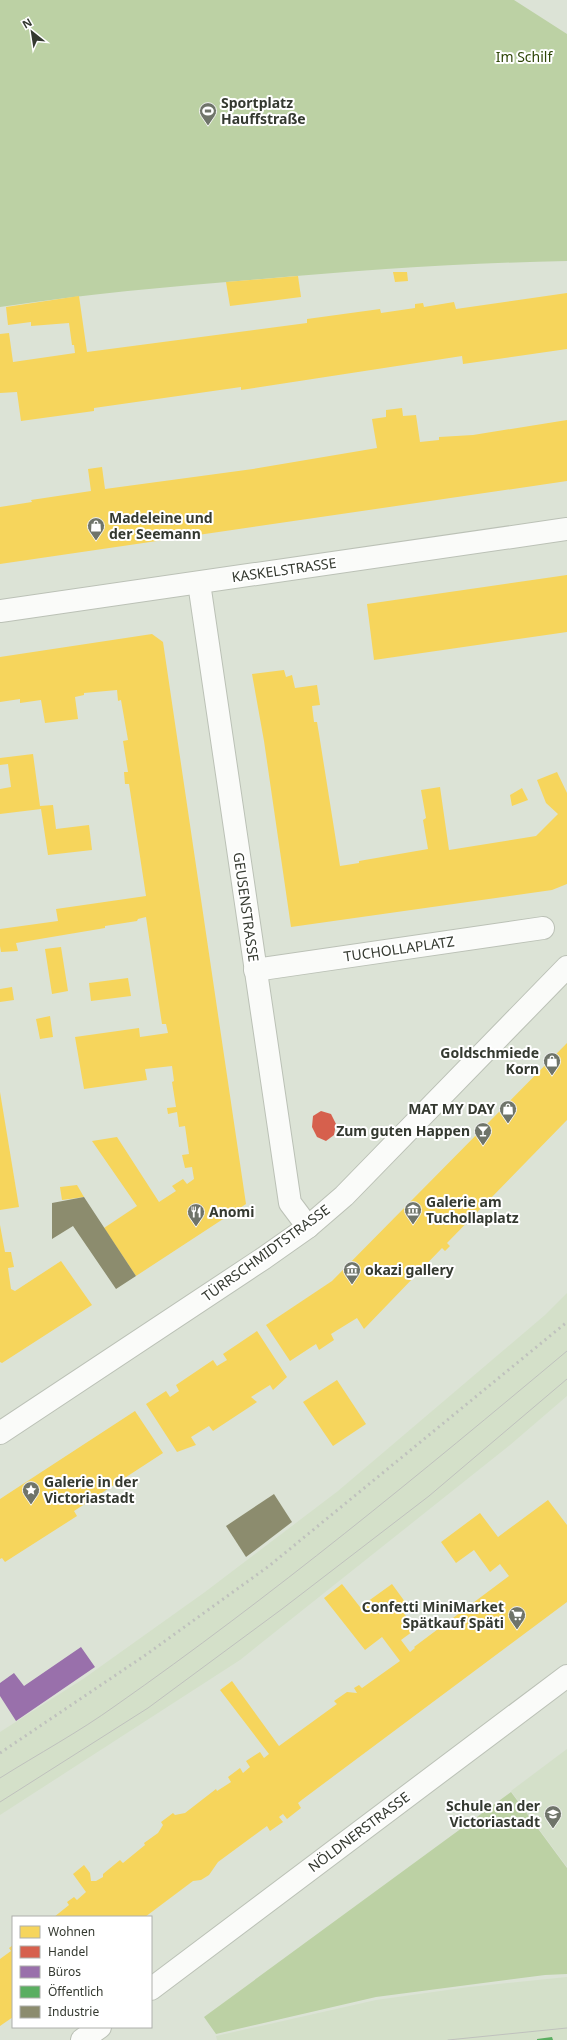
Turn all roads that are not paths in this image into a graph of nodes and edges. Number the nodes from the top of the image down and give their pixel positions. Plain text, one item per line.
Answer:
1 (567, 529) edge
2 (199, 583) junction
3 (0, 611) edge
4 (544, 928) dead end
5 (567, 967) edge
6 (255, 970) junction
7 (308, 1227) junction
8 (0, 1433) edge
9 (567, 1676) edge
10 (152, 1988) edge
11 (99, 2028) edge
12 (82, 2040) edge

1 - 2 street, KASKELSTRASSE
2 - 3 street, KASKELSTRASSE
2 - 6 street, GEUSENSTRASSE
4 - 6 street, TUCHOLLAPLATZ
5 - 7 street, TÜRRSCHMIDTSTRASSE
6 - 7 street, GEUSENSTRASSE
7 - 8 street, TÜRRSCHMIDTSTRASSE
9 - 10 street, NÖLDNERSTRASSE
11 - 12 street

